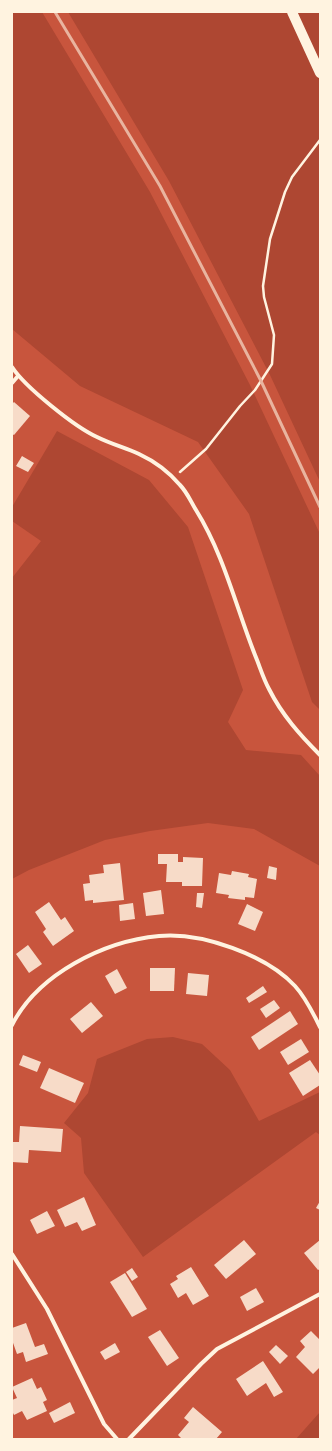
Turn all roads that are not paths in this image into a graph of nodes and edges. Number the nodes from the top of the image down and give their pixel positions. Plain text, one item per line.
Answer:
1 (292, 12) edge
2 (320, 73) edge
3 (12, 367) edge
4 (18, 376) junction
5 (12, 383) edge
6 (320, 756) edge
7 (12, 1025) edge
8 (320, 1028) edge
9 (12, 1254) edge
10 (320, 1294) edge
11 (117, 1439) edge
12 (129, 1439) edge

1 - 2 main road
3 - 4 street
4 - 5 street
4 - 6 street
7 - 8 street
9 - 11 street
10 - 12 street

